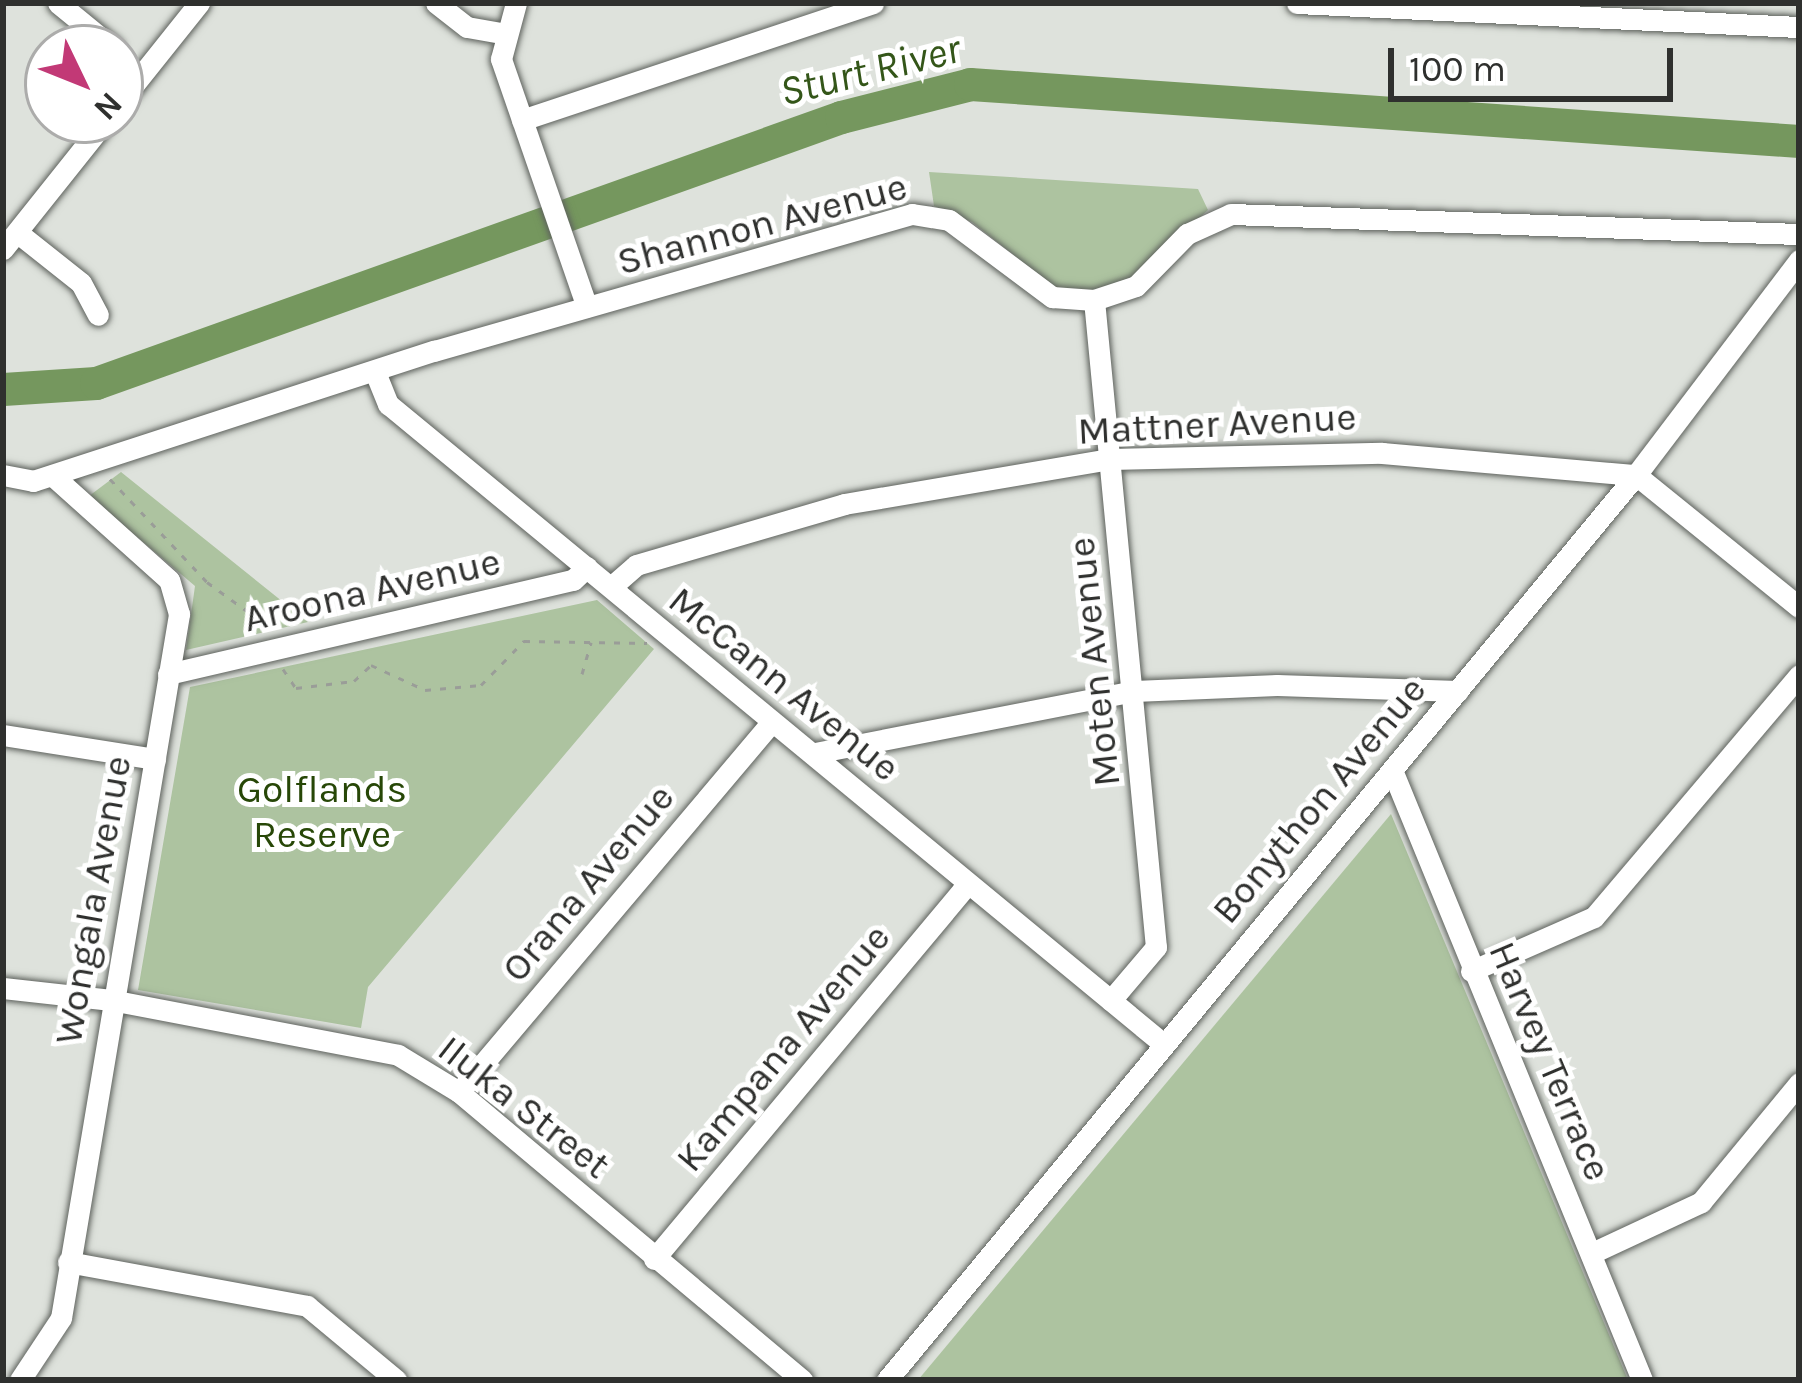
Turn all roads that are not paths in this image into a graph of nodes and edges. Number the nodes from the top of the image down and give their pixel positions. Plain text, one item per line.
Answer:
1 (58, 3) edge
2 (200, 3) edge
3 (436, 3) edge
4 (516, 3) edge
5 (872, 3) edge
6 (1297, 3) edge
7 (1628, 11) edge
8 (84, 24) edge
9 (1799, 27) edge
10 (502, 32) junction
11 (144, 72) edge
12 (522, 120) junction
13 (87, 144) edge
14 (1799, 234) edge
15 (10, 241) edge
16 (1799, 260) edge
17 (1094, 300) junction
18 (587, 307) junction
19 (98, 315) dead end
20 (375, 371) junction
21 (1110, 459) junction
22 (3, 475) edge
23 (52, 475) junction
24 (1636, 476) junction
25 (587, 568) junction
26 (610, 587) junction
27 (1799, 607) edge
28 (168, 674) junction
29 (1799, 675) edge
30 (1134, 691) junction
31 (1458, 691) junction
32 (772, 721) junction
33 (3, 735) edge
34 (815, 753) junction
35 (155, 760) junction
36 (1393, 770) junction
37 (968, 884) junction
38 (1471, 971) junction
39 (3, 988) edge
40 (111, 1000) junction
41 (1111, 1000) junction
42 (1161, 1042) junction
43 (1799, 1083) edge
44 (459, 1093) junction
45 (1594, 1252) junction
46 (653, 1259) junction
47 (68, 1262) junction
48 (20, 1380) edge
49 (396, 1380) edge
50 (802, 1380) edge
51 (887, 1380) edge
52 (1642, 1380) edge

1 - 8 street
2 - 11 street
3 - 10 street
4 - 10 street
5 - 12 street
6 - 7 street
7 - 9 street
10 - 12 street
12 - 18 street
13 - 15 street
14 - 17 street
15 - 19 street
16 - 24 street, Bonython Avenue
17 - 18 street, Shannon Avenue
17 - 21 street, Moten Avenue
18 - 20 street, Shannon Avenue
20 - 23 street, Shannon Avenue
20 - 25 street, McCann Avenue
21 - 24 street, Mattner Avenue
21 - 26 street, Mattner Avenue
21 - 30 street, Moten Avenue
22 - 23 street, Shannon Avenue
23 - 28 street, Wongala Avenue
24 - 27 street
24 - 31 street, Bonython Avenue
25 - 26 street, McCann Avenue
25 - 28 street, Aroona Avenue
26 - 32 street, McCann Avenue
28 - 35 street, Wongala Avenue
29 - 38 street
30 - 31 street
30 - 34 street
30 - 41 street, Moten Avenue
31 - 36 street, Bonython Avenue
32 - 34 street, McCann Avenue
32 - 44 street, Orana Avenue
33 - 35 street
34 - 37 street, McCann Avenue
35 - 40 street, Wongala Avenue
36 - 38 street, Harvey Terrace
36 - 42 street, Bonython Avenue
37 - 41 street, McCann Avenue
37 - 46 street, Kampana Avenue
38 - 45 street, Harvey Terrace
39 - 40 street, Iluka Street
40 - 44 street, Iluka Street
40 - 47 street, Wongala Avenue
41 - 42 street, McCann Avenue
42 - 51 street, Bonython Avenue
43 - 45 street
44 - 46 street, Iluka Street
45 - 52 street, Harvey Terrace
46 - 50 street, Iluka Street
47 - 48 street, Wongala Avenue
47 - 49 street

